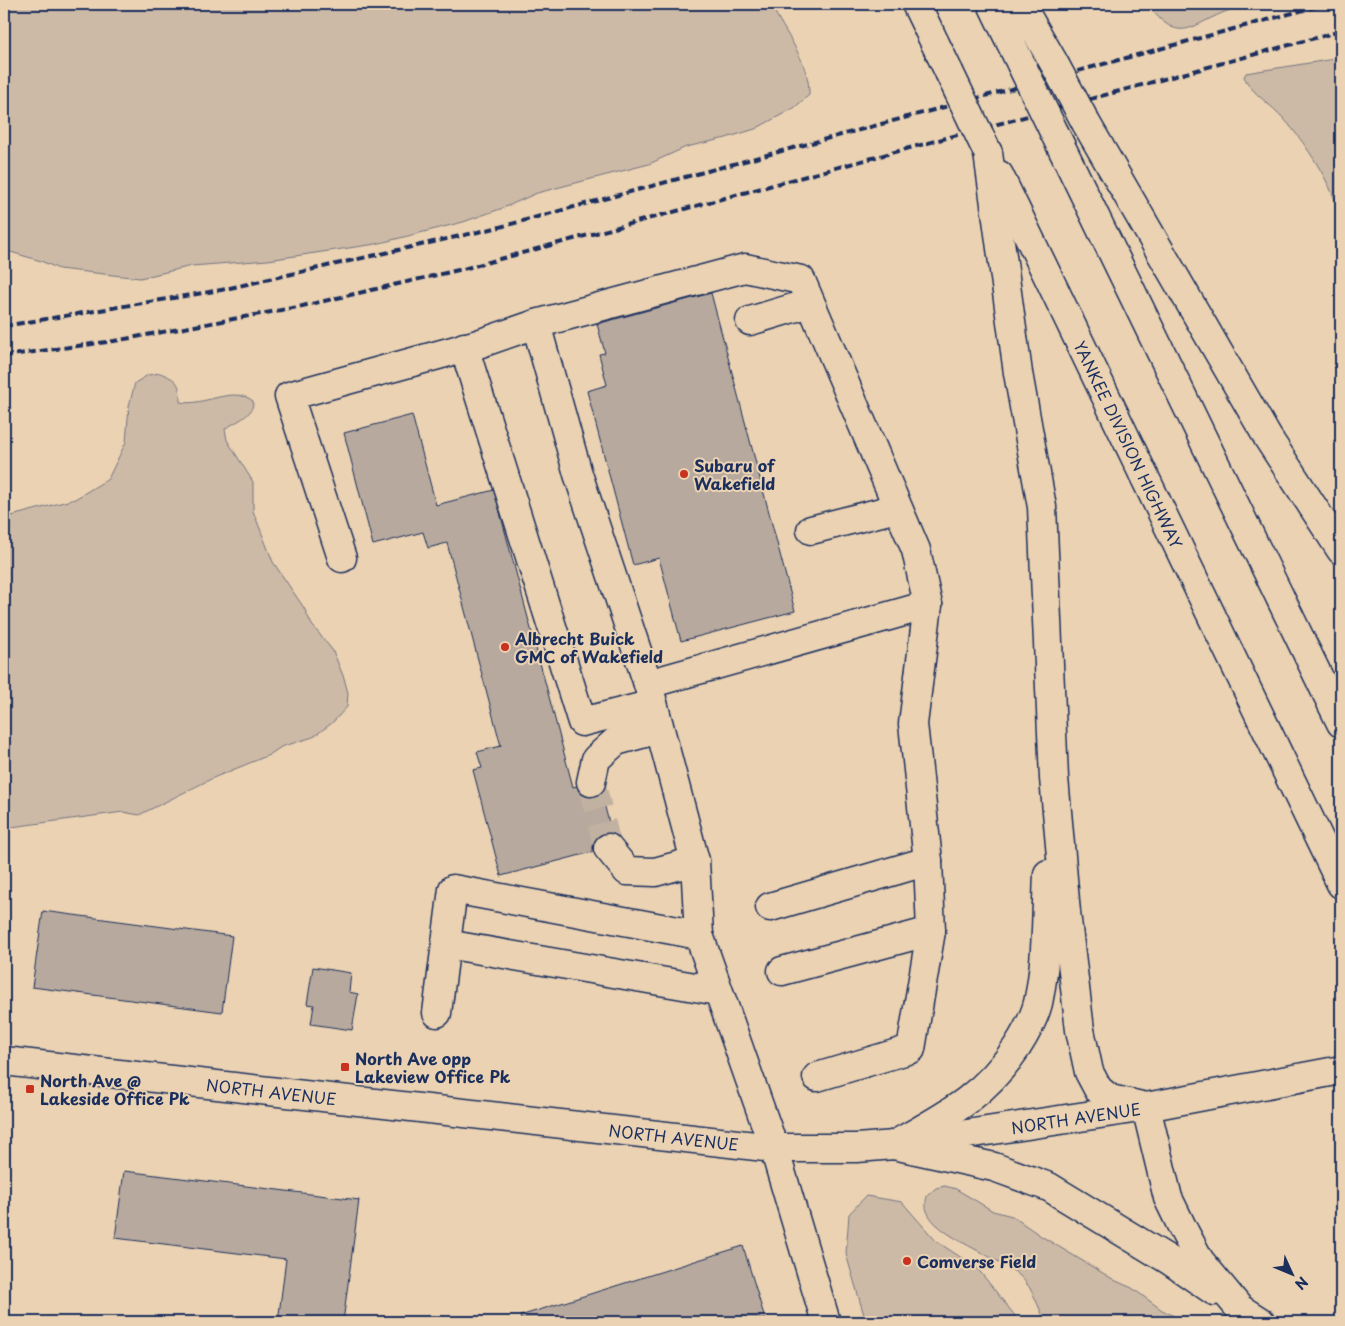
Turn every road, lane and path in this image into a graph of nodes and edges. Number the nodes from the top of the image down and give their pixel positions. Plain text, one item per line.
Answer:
1 (916, 4) edge
2 (992, 4) edge
3 (1020, 4) edge
4 (988, 153) junction
5 (810, 303) junction
6 (750, 320) dead end
7 (536, 324) junction
8 (464, 347) junction
9 (897, 508) junction
10 (811, 530) dead end
11 (1341, 550) edge
12 (342, 558) dead end
13 (928, 605) junction
14 (653, 706) junction
15 (1341, 723) edge
16 (1054, 778) junction
17 (591, 782) tunnel mouth
18 (608, 848) tunnel mouth
19 (695, 861) junction
20 (928, 861) junction
21 (1341, 884) edge
22 (770, 907) dead end
23 (930, 930) junction
24 (699, 935) junction
25 (446, 944) junction
26 (782, 970) dead end
27 (718, 991) junction
28 (437, 1013) dead end
29 (4, 1061) edge
30 (1341, 1070) edge
31 (817, 1077) dead end
32 (1146, 1107) junction
33 (894, 1145) junction
34 (774, 1148) junction
35 (1250, 1315) edge
36 (826, 1322) edge

1 - 4 main road, YANKEE DIVISION HIGHWAY, bridge
2 - 15 main road, bridge
3 - 11 main road, bridge
4 - 16 main road
4 - 21 main road, YANKEE DIVISION HIGHWAY
5 - 6 main road
5 - 7 main road
5 - 9 main road
7 - 8 main road
7 - 14 main road
8 - 12 main road
8 - 14 main road
9 - 10 main road
9 - 13 main road
13 - 14 main road
13 - 20 main road
14 - 17 main road
14 - 19 main road
16 - 32 main road
16 - 33 main road
18 - 19 main road
19 - 24 main road
20 - 22 main road
20 - 23 main road
23 - 26 main road
23 - 31 main road
24 - 25 main road
24 - 27 main road
25 - 27 main road
25 - 28 main road
27 - 34 main road
29 - 34 main road, NORTH AVENUE
30 - 32 main road, NORTH AVENUE
32 - 33 main road, NORTH AVENUE
32 - 35 main road
33 - 34 main road, NORTH AVENUE
33 - 35 main road
34 - 36 main road

